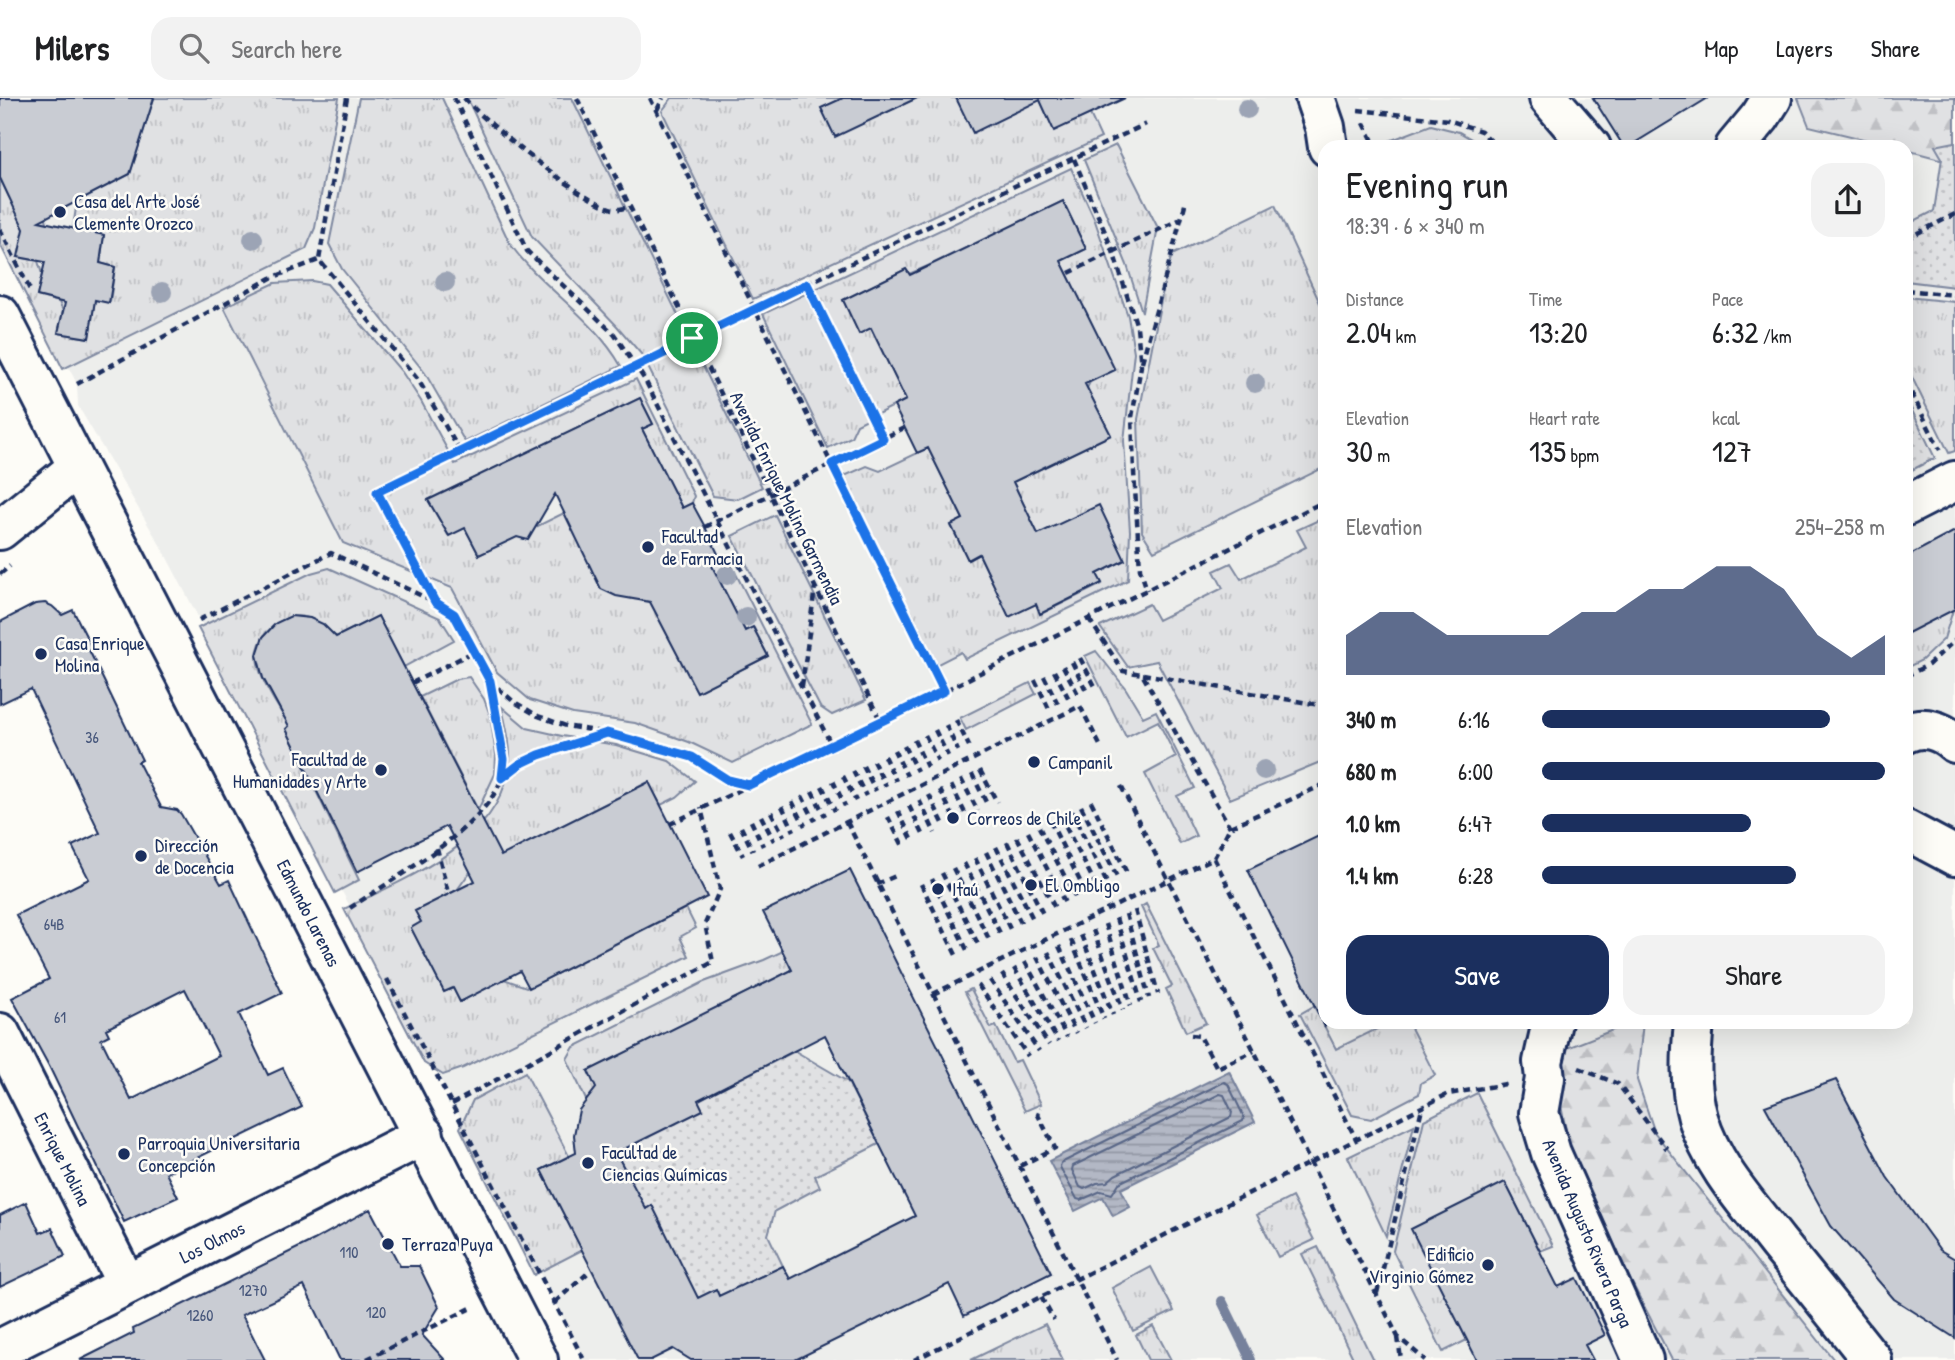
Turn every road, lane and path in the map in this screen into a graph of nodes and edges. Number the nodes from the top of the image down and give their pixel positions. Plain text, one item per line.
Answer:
1 (347, 98) edge
2 (454, 98) edge
3 (464, 98) edge
4 (577, 98) edge
5 (650, 98) edge
6 (663, 98) edge
7 (1315, 98) edge
8 (1549, 98) edge
9 (1772, 98) edge
10 (656, 110) junction
11 (1357, 110) dead end
12 (1146, 124) dead end
13 (1327, 140) edge
14 (1490, 140) edge
15 (1585, 140) edge
16 (1741, 140) edge
17 (1074, 159) junction
18 (1186, 201) dead end
19 (629, 206) junction
20 (1955, 214) edge
21 (1181, 219) junction
22 (1913, 235) edge
23 (1113, 251) junction
24 (319, 260) junction
25 (1069, 273) dead end
26 (807, 284) junction
27 (1913, 291) edge
28 (1955, 295) edge
29 (755, 309) junction
30 (0, 315) edge
31 (692, 338) junction
32 (1141, 366) junction
33 (636, 367) junction
34 (77, 384) dead end
35 (1913, 396) edge
36 (904, 428) dead end
37 (883, 439) junction
38 (461, 453) junction
39 (832, 464) junction
40 (78, 467) junction
41 (1955, 481) edge
42 (770, 495) junction
43 (1913, 502) edge
44 (1318, 504) edge
45 (717, 521) junction
46 (705, 527) dead end
47 (0, 530) edge
48 (10, 566) dead end
49 (0, 575) edge
50 (815, 587) junction
51 (1147, 590) junction
52 (435, 602) junction
53 (1089, 619) junction
54 (199, 620) dead end
55 (1955, 640) edge
56 (475, 650) junction
57 (1080, 658) dead end
58 (1072, 662) dead end
59 (1063, 666) dead end
60 (1054, 671) dead end
61 (1913, 672) edge
62 (1142, 674) junction
63 (1044, 676) dead end
64 (1035, 680) dead end
65 (490, 681) junction
66 (412, 683) dead end
67 (802, 687) junction
68 (1096, 688) dead end
69 (944, 691) junction
70 (1087, 692) dead end
71 (1079, 696) dead end
72 (1070, 701) dead end
73 (1318, 705) edge
74 (1059, 706) dead end
75 (1050, 711) dead end
76 (956, 720) dead end
77 (881, 722) junction
78 (946, 725) dead end
79 (935, 730) dead end
80 (1913, 731) edge
81 (607, 733) junction
82 (925, 735) dead end
83 (914, 740) dead end
84 (1955, 743) edge
85 (832, 746) junction
86 (904, 746) dead end
87 (969, 746) dead end
88 (1102, 749) dead end
89 (894, 750) dead end
90 (958, 751) dead end
91 (884, 755) dead end
92 (948, 756) dead end
93 (873, 761) dead end
94 (938, 761) dead end
95 (863, 766) dead end
96 (928, 767) dead end
97 (980, 769) dead end
98 (853, 771) dead end
99 (917, 771) dead end
100 (971, 774) dead end
101 (842, 776) dead end
102 (907, 776) dead end
103 (502, 778) junction
104 (961, 779) dead end
105 (833, 781) dead end
106 (897, 781) dead end
107 (749, 785) junction
108 (951, 785) dead end
109 (822, 786) dead end
110 (886, 786) dead end
111 (1121, 786) dead end
112 (1318, 787) edge
113 (940, 790) dead end
114 (812, 791) dead end
115 (876, 791) dead end
116 (929, 795) dead end
117 (802, 796) dead end
118 (866, 796) dead end
119 (919, 800) dead end
120 (792, 801) dead end
121 (856, 801) dead end
122 (1091, 801) dead end
123 (997, 802) dead end
124 (782, 806) dead end
125 (845, 806) dead end
126 (909, 806) dead end
127 (988, 806) dead end
128 (1081, 806) dead end
129 (701, 808) junction
130 (771, 811) dead end
131 (835, 811) dead end
132 (898, 811) dead end
133 (978, 811) dead end
134 (1071, 811) dead end
135 (761, 816) dead end
136 (825, 816) dead end
137 (1060, 816) dead end
138 (888, 817) dead end
139 (967, 817) dead end
140 (751, 821) dead end
141 (815, 821) dead end
142 (1050, 821) dead end
143 (847, 822) junction
144 (956, 822) dead end
145 (670, 824) dead end
146 (804, 826) dead end
147 (741, 827) dead end
148 (945, 827) dead end
149 (1039, 827) dead end
150 (1230, 827) junction
151 (794, 831) dead end
152 (730, 832) dead end
153 (935, 832) dead end
154 (1028, 832) dead end
155 (784, 836) dead end
156 (1017, 837) dead end
157 (925, 838) dead end
158 (774, 841) dead end
159 (1007, 842) dead end
160 (914, 843) dead end
161 (763, 846) dead end
162 (996, 847) dead end
163 (437, 848) junction
164 (904, 848) dead end
165 (753, 851) dead end
166 (986, 852) dead end
167 (743, 856) dead end
168 (975, 858) dead end
169 (1213, 858) junction
170 (964, 863) dead end
171 (758, 866) dead end
172 (953, 868) dead end
173 (942, 873) dead end
174 (1127, 873) dead end
175 (898, 874) dead end
176 (1117, 877) dead end
177 (932, 879) dead end
178 (1168, 880) junction
179 (1107, 883) dead end
180 (877, 884) junction
181 (921, 884) dead end
182 (1097, 887) dead end
183 (448, 893) dead end
184 (1086, 893) dead end
185 (1076, 898) dead end
186 (1065, 903) dead end
187 (350, 908) dead end
188 (1055, 908) dead end
189 (1135, 909) dead end
190 (1043, 914) dead end
191 (1126, 914) dead end
192 (1116, 918) dead end
193 (1033, 919) dead end
194 (1105, 924) dead end
195 (1022, 925) dead end
196 (1011, 930) dead end
197 (1093, 930) dead end
198 (1001, 935) dead end
199 (1081, 935) dead end
200 (1071, 940) dead end
201 (990, 941) dead end
202 (979, 946) dead end
203 (1059, 946) dead end
204 (968, 951) dead end
205 (1048, 951) dead end
206 (957, 957) dead end
207 (1037, 957) dead end
208 (1026, 962) dead end
209 (1014, 968) dead end
210 (1002, 974) dead end
211 (990, 979) dead end
212 (978, 985) dead end
213 (1158, 993) dead end
214 (933, 994) junction
215 (1149, 998) dead end
216 (1141, 1002) dead end
217 (1131, 1006) dead end
218 (1122, 1010) dead end
219 (1113, 1015) dead end
220 (1104, 1019) dead end
221 (1095, 1023) dead end
222 (1086, 1028) dead end
223 (1550, 1029) edge
224 (1694, 1029) edge
225 (0, 1033) edge
226 (1076, 1033) dead end
227 (1191, 1035) dead end
228 (1067, 1037) dead end
229 (1058, 1041) dead end
230 (1049, 1045) dead end
231 (1039, 1051) dead end
232 (1254, 1051) junction
233 (1028, 1056) dead end
234 (1581, 1068) dead end
235 (1545, 1078) junction
236 (453, 1103) dead end
237 (1423, 1107) junction
238 (1041, 1108) dead end
239 (424, 1135) junction
240 (1357, 1141) junction
241 (1675, 1159) dead end
242 (1310, 1163) junction
243 (1020, 1166) junction
244 (589, 1272) dead end
245 (1077, 1280) junction
246 (127, 1285) junction
247 (503, 1292) junction
248 (1377, 1294) junction
249 (1041, 1297) junction
250 (555, 1302) dead end
251 (1054, 1320) dead end
252 (1398, 1337) junction
253 (0, 1349) edge
254 (366, 1359) edge
255 (538, 1360) edge
256 (914, 1360) edge
257 (1117, 1360) edge
258 (1401, 1360) edge
259 (1425, 1360) edge
260 (1643, 1360) edge
261 (1872, 1360) edge

1 - 24 path
2 - 33 path
3 - 19 path
4 - 19 path, Avenida Enrique Molina Garmendia
5 - 10 path
6 - 10 path
7 - 13 street
8 - 15 street
9 - 16 street
10 - 29 path
11 - 14 path
12 - 17 path
17 - 23 path
17 - 26 path
18 - 21 path
19 - 31 path, Avenida Enrique Molina Garmendia
20 - 22 path
21 - 23 path
21 - 32 path
23 - 25 path
23 - 32 path
24 - 34 path
24 - 38 path
26 - 29 path
26 - 37 path
27 - 28 path
29 - 31 path
29 - 39 path
30 - 40 street, Edmundo Larenas
31 - 33 path
31 - 42 path, Avenida Enrique Molina Garmendia
32 - 51 path
33 - 38 path
33 - 45 path
35 - 41 path
36 - 37 path
37 - 39 path
38 - 52 path
39 - 42 path
39 - 69 path
40 - 47 street
40 - 239 street, Edmundo Larenas
41 - 43 street
42 - 45 path
42 - 50 path, Avenida Enrique Molina Garmendia
44 - 51 path
45 - 46 path
45 - 67 path
48 - 49 path
50 - 67 path
50 - 77 path, Avenida Enrique Molina Garmendia
51 - 53 path
52 - 54 path
52 - 56 path
53 - 62 path
53 - 69 path
55 - 61 path
56 - 65 path
56 - 66 path
57 - 68 path
58 - 70 path
59 - 71 path
60 - 72 path
62 - 73 path
62 - 150 path
63 - 74 path
64 - 75 path
65 - 81 path
65 - 103 path
67 - 85 path
69 - 77 path
76 - 87 path
77 - 85 path
78 - 90 path
79 - 92 path
80 - 84 street
81 - 103 path
81 - 107 path
82 - 94 path
83 - 96 path
85 - 107 path
86 - 99 path
88 - 143 path
89 - 102 path
91 - 106 path
93 - 110 path
95 - 115 path
97 - 123 path
98 - 118 path
100 - 127 path
101 - 121 path
103 - 163 path
104 - 133 path
105 - 125 path
107 - 129 path
108 - 139 path
109 - 131 path
111 - 178 path
112 - 150 path
113 - 144 path
114 - 136 path
116 - 148 path
117 - 141 path
119 - 153 path
120 - 146 path
122 - 174 path
124 - 151 path
126 - 157 path
128 - 176 path
129 - 145 path
129 - 236 path
130 - 155 path
132 - 160 path
134 - 179 path
135 - 158 path
137 - 182 path
138 - 164 path
140 - 161 path
142 - 184 path
143 - 171 path
143 - 180 path
147 - 165 path
149 - 185 path
150 - 169 path
152 - 167 path
154 - 186 path
156 - 188 path
159 - 190 path
162 - 193 path
163 - 183 path
163 - 187 path
166 - 195 path
168 - 196 path
169 - 178 path
169 - 240 path
170 - 198 path
172 - 201 path
173 - 202 path
175 - 180 path
177 - 204 path
178 - 214 path
178 - 232 path
180 - 214 path
181 - 206 path
189 - 213 path
191 - 215 path
192 - 216 path
194 - 217 path
197 - 218 path
199 - 219 path
200 - 220 path
203 - 221 path
205 - 222 path
207 - 226 path
208 - 228 path
209 - 229 path
210 - 230 path
211 - 231 path
212 - 233 path
214 - 243 path
223 - 235 street, Avenida Augusto Rivera Parga
224 - 261 street
225 - 246 street, Enrique Molina
227 - 232 path
232 - 242 path
234 - 241 path
235 - 237 path
235 - 260 street, Avenida Augusto Rivera Parga
237 - 240 path
237 - 248 path
238 - 243 path
239 - 246 street, Los Olmos
239 - 247 street, Edmundo Larenas
240 - 242 path
242 - 245 path
242 - 248 path
243 - 245 path
244 - 250 path
245 - 249 path
245 - 257 path
246 - 253 street, Los Olmos
247 - 254 path
247 - 255 street, Edmundo Larenas
248 - 252 path
249 - 251 path
249 - 256 path
252 - 258 path
252 - 259 path

